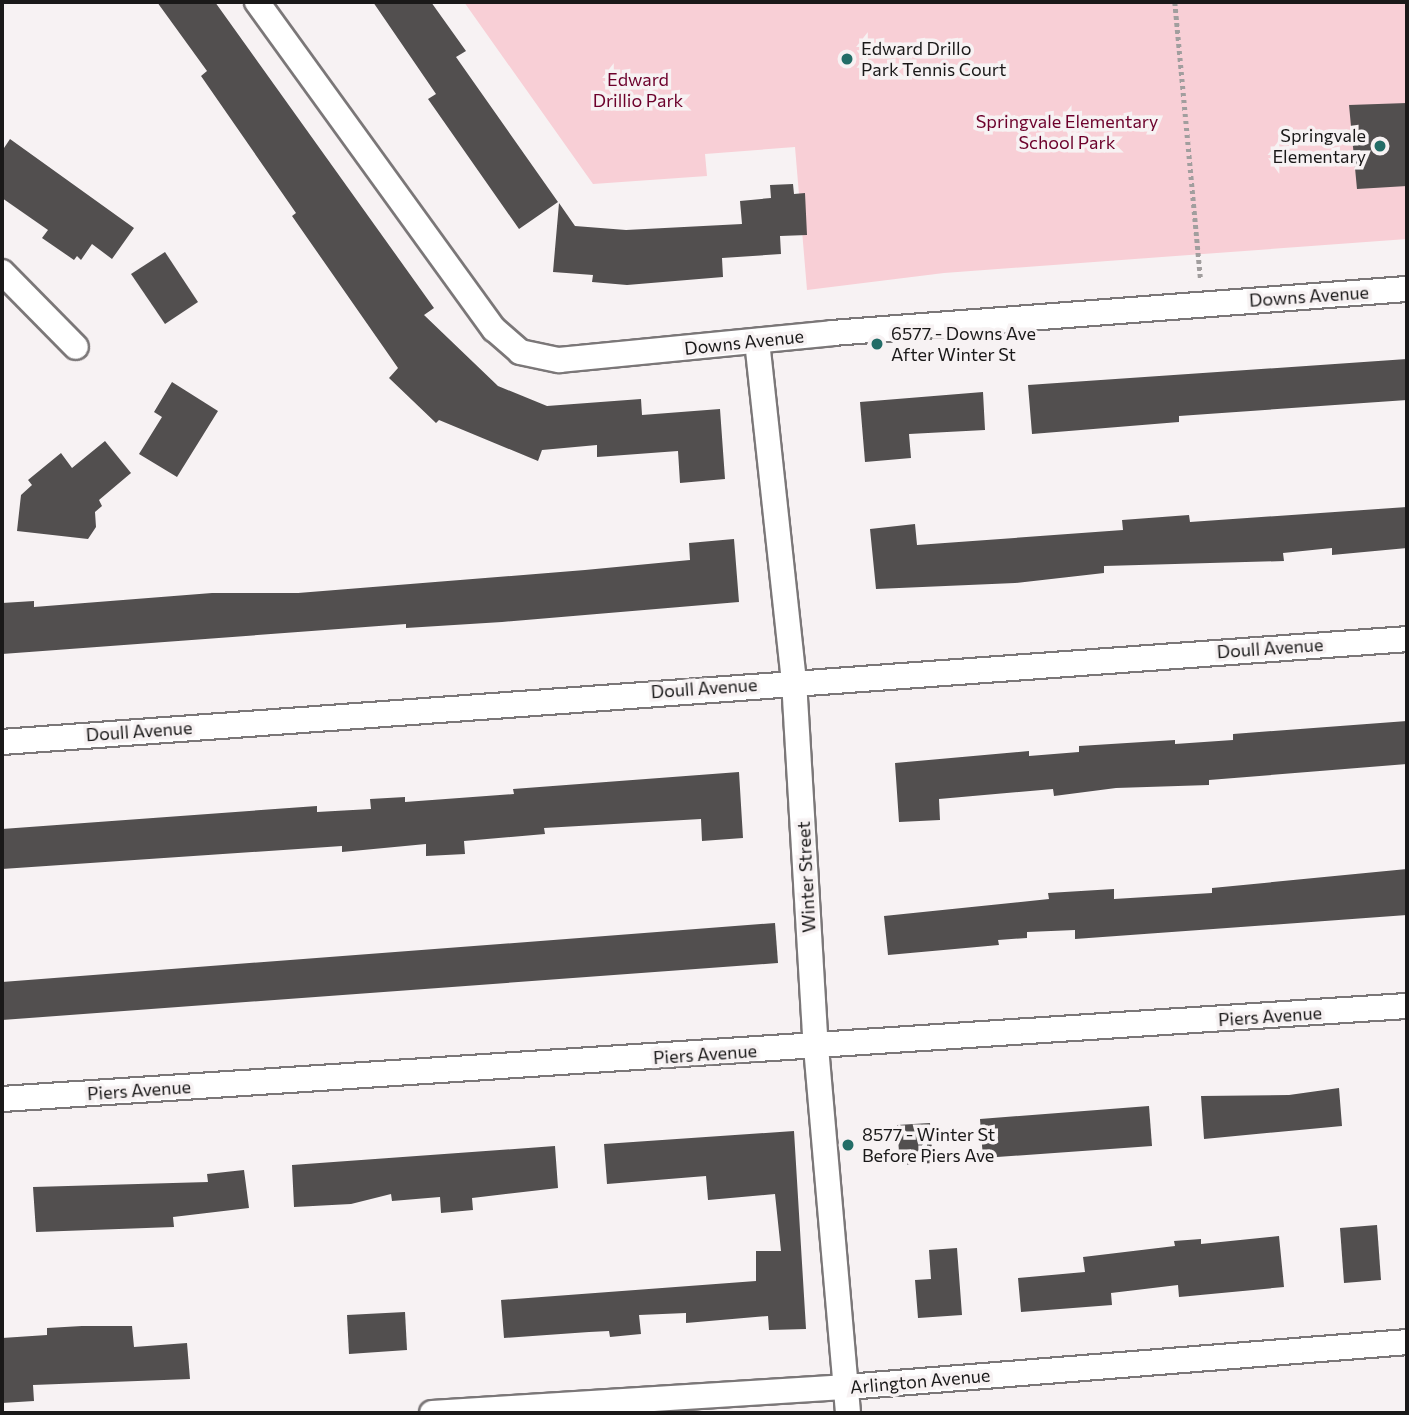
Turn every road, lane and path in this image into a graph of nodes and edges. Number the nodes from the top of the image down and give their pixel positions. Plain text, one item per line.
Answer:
1 (257, 2) edge
2 (1175, 2) edge
3 (2, 272) edge
4 (1407, 289) edge
5 (1203, 303) junction
6 (757, 341) junction
7 (76, 347) dead end
8 (1407, 639) edge
9 (794, 681) junction
10 (2, 742) edge
11 (1407, 1006) edge
12 (816, 1047) junction
13 (2, 1099) edge
14 (1407, 1342) edge
15 (847, 1387) junction
16 (432, 1413) edge
17 (848, 1413) edge

1 - 6 street, Downs Avenue
2 - 5 path
3 - 7 street
4 - 5 street, Downs Avenue
5 - 6 street, Downs Avenue
6 - 9 street, Winter Street
8 - 9 street, Doull Avenue
9 - 10 street, Doull Avenue
9 - 12 street, Winter Street
11 - 12 street, Piers Avenue
12 - 13 street, Piers Avenue
12 - 15 street, Winter Street
14 - 15 street, Arlington Avenue
15 - 16 street, Arlington Avenue
15 - 17 street, Winter Street

